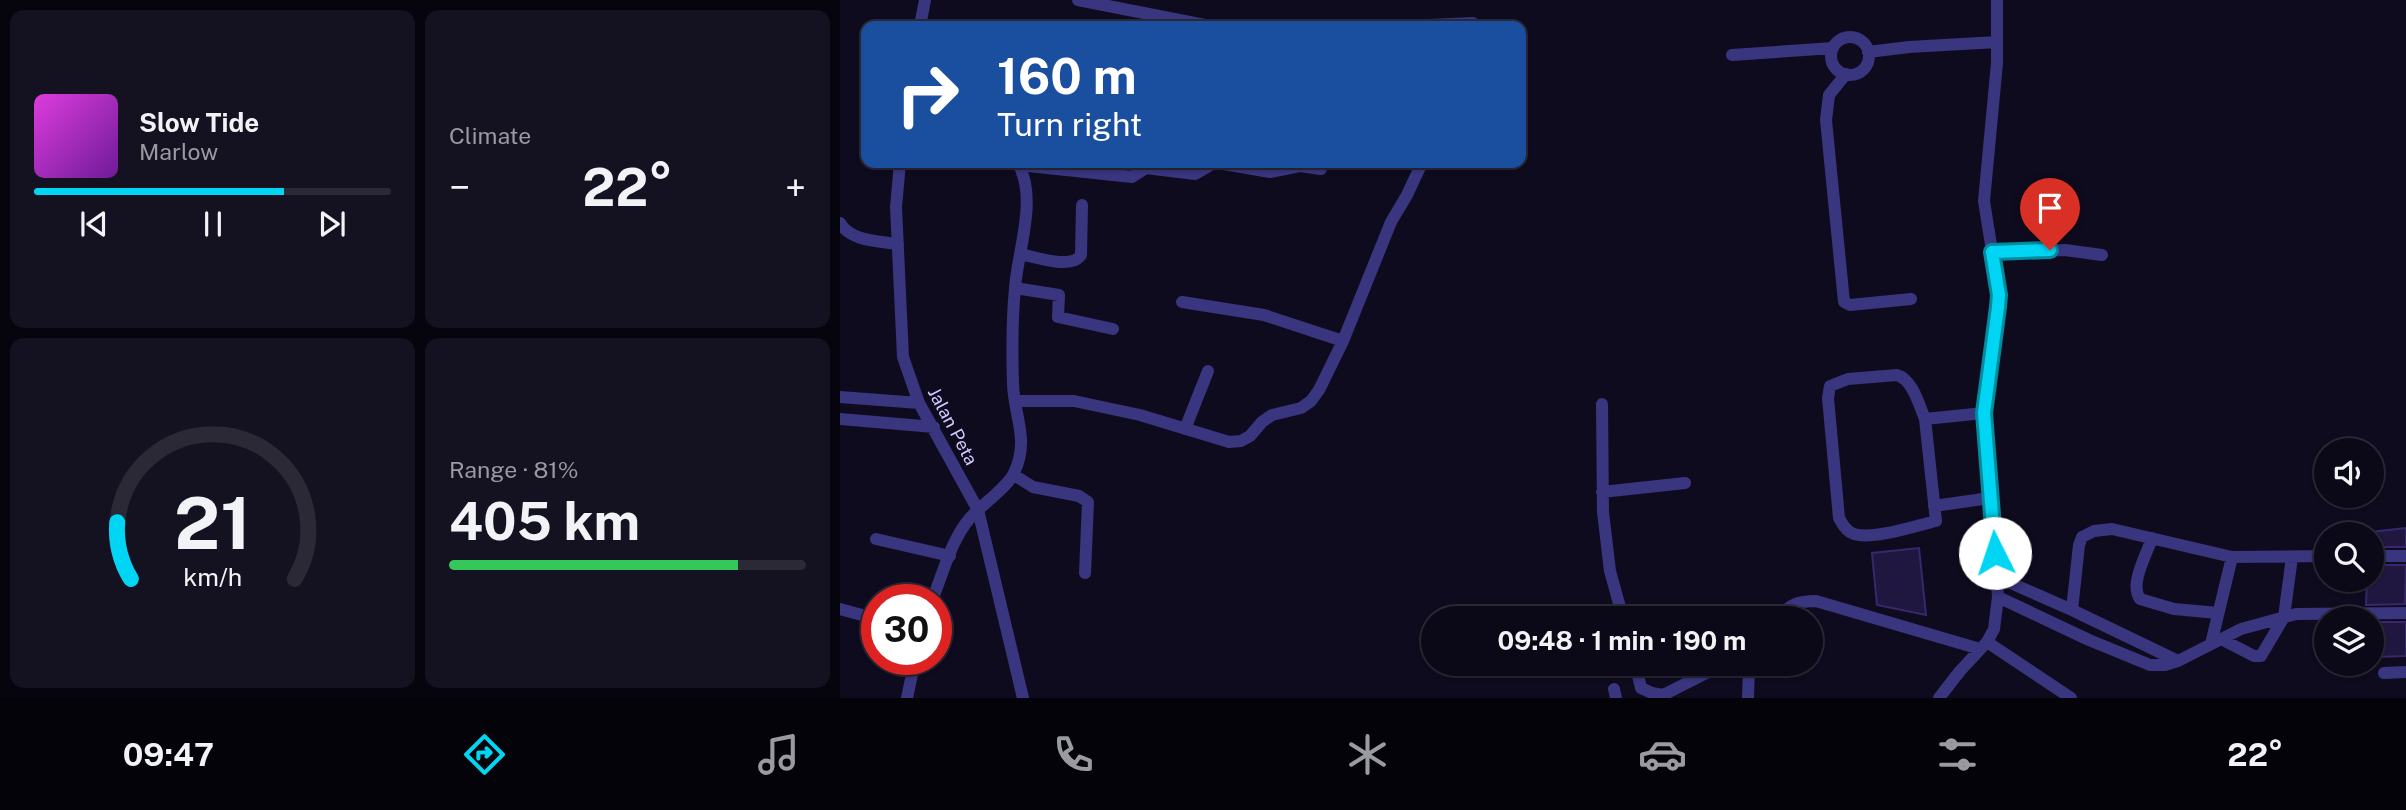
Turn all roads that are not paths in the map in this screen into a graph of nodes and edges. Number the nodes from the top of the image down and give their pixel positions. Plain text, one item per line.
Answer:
1 (925, 0) edge
2 (1078, 0) edge
3 (1997, 0) edge
4 (921, 21) edge
5 (1182, 21) edge
6 (1997, 42) junction
7 (1833, 48) junction
8 (1868, 52) junction
9 (1732, 55) dead end
10 (1846, 74) junction
11 (900, 168) edge
12 (1021, 168) edge
13 (1054, 168) edge
14 (1146, 168) edge
15 (1146, 168) edge
16 (1206, 168) edge
17 (1246, 168) edge
18 (1290, 168) edge
19 (1312, 168) edge
20 (1420, 168) edge
21 (1321, 169) dead end
22 (1082, 205) dead end
23 (840, 223) edge
24 (898, 244) junction
25 (1992, 252) junction
26 (1020, 254) junction
27 (2102, 255) dead end
28 (1014, 288) junction
29 (1911, 299) dead end
30 (1182, 302) dead end
31 (1113, 329) dead end
32 (1343, 341) junction
33 (1208, 371) dead end
34 (840, 397) edge
35 (1016, 401) junction
36 (919, 403) junction
37 (1602, 404) dead end
38 (1984, 413) junction
39 (840, 419) edge
40 (1925, 419) junction
41 (934, 427) junction
42 (1185, 429) junction
43 (1014, 475) junction
44 (1685, 483) dead end
45 (1602, 492) junction
46 (1990, 499) junction
47 (1934, 506) junction
48 (978, 510) junction
49 (2152, 538) junction
50 (876, 539) dead end
51 (950, 556) junction
52 (2292, 556) junction
53 (2314, 556) edge
54 (2384, 556) edge
55 (2406, 556) edge
56 (2232, 557) junction
57 (1085, 573) dead end
58 (1997, 577) junction
59 (939, 584) edge
60 (1998, 597) junction
61 (1620, 606) edge
62 (1791, 606) edge
63 (840, 609) edge
64 (2072, 610) junction
65 (2218, 613) junction
66 (2406, 613) edge
67 (861, 615) edge
68 (2284, 617) junction
69 (2096, 621) junction
70 (2127, 636) junction
71 (2089, 640) junction
72 (2216, 642) junction
73 (1984, 646) junction
74 (2120, 653) junction
75 (2178, 660) junction
76 (2406, 672) edge
77 (2384, 673) dead end
78 (912, 675) edge
79 (1639, 676) edge
80 (1700, 676) edge
81 (1749, 676) edge
82 (907, 698) edge
83 (1023, 698) edge
84 (1748, 698) edge
85 (1938, 698) edge
86 (2071, 698) edge

1 - 4 street
2 - 5 street
3 - 6 street
6 - 8 street
6 - 25 street
7 - 8 street
7 - 9 street
7 - 10 street
8 - 10 street
10 - 29 street
11 - 24 street, Jalan Peta
12 - 26 street
13 - 14 street
15 - 16 street
17 - 18 street
19 - 21 street
20 - 32 street
22 - 26 street
23 - 24 street
24 - 36 street, Jalan Peta
25 - 27 street
25 - 38 street
26 - 28 street
28 - 31 street
28 - 35 street
30 - 32 street
32 - 42 street
33 - 42 street
34 - 36 street
35 - 42 street
35 - 43 street
36 - 41 street, Jalan Peta
37 - 45 street
38 - 40 street
38 - 46 street
39 - 41 street
40 - 47 street
40 - 47 street
41 - 48 street, Jalan Peta
43 - 48 street
43 - 57 street
44 - 45 street
45 - 61 street
46 - 47 street
46 - 58 street
48 - 51 street
48 - 83 street, Jalan Peta
49 - 56 street
49 - 64 street
49 - 65 street
50 - 51 street
51 - 59 street
52 - 53 street
52 - 56 street
52 - 68 street
54 - 55 street
56 - 65 street
58 - 60 street
58 - 64 street
60 - 71 street
60 - 73 street
62 - 73 street
63 - 67 street
64 - 69 street
65 - 72 street
66 - 68 street
68 - 72 street
68 - 72 street
69 - 70 street
69 - 71 street
70 - 74 street
70 - 75 street
71 - 74 street
72 - 75 street
73 - 85 street
73 - 86 street
74 - 75 street
76 - 77 street
78 - 82 street
79 - 80 street
81 - 84 street

